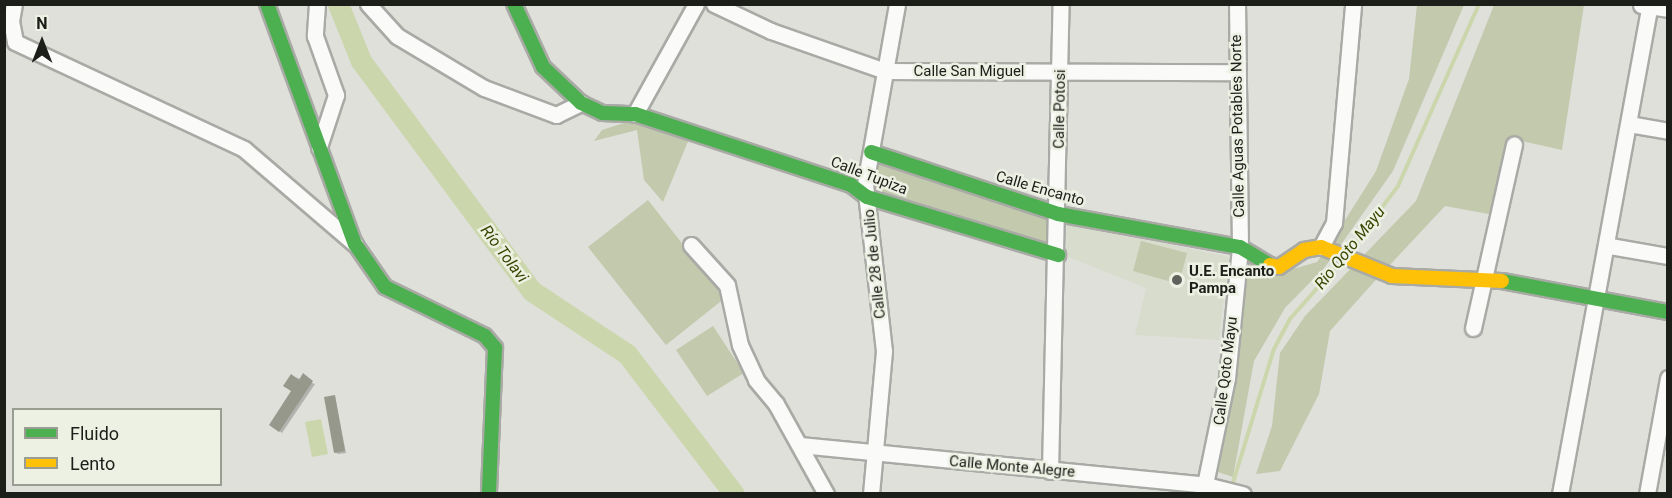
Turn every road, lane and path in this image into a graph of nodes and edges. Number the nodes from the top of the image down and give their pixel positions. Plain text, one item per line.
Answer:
1 (14, 4) edge
2 (267, 4) edge
3 (317, 4) edge
4 (368, 4) edge
5 (514, 4) edge
6 (696, 4) edge
7 (714, 4) edge
8 (897, 4) edge
9 (1061, 4) edge
10 (1237, 4) edge
11 (1353, 4) edge
12 (1646, 5) edge
13 (1668, 9) edge
14 (8, 21) edge
15 (885, 71) junction
16 (1061, 72) junction
17 (1238, 72) junction
18 (581, 104) junction
19 (635, 114) junction
20 (1629, 124) junction
21 (1668, 131) edge
22 (1514, 145) dead end
23 (319, 147) junction
24 (871, 152) junction
25 (867, 197) junction
26 (1058, 214) junction
27 (355, 244) junction
28 (691, 245) dead end
29 (1610, 246) junction
30 (1240, 247) junction
31 (1321, 247) junction
32 (1058, 255) junction
33 (1668, 256) edge
34 (1484, 278) junction
35 (1598, 301) junction
36 (1668, 312) edge
37 (1473, 328) dead end
38 (1668, 378) edge
39 (800, 445) junction
40 (876, 455) junction
41 (1050, 471) junction
42 (1204, 489) edge
43 (1241, 493) edge
44 (489, 494) edge
45 (826, 494) edge
46 (871, 494) edge
47 (1560, 494) edge
48 (1647, 494) edge

1 - 14 street
2 - 23 street
3 - 23 street
4 - 18 street
5 - 18 street
6 - 19 street
7 - 15 street, Calle San Miguel
8 - 15 street, Calle 28 de Julio
9 - 16 street, Calle Potosi
10 - 17 street, Calle Aguas Potables Norte
11 - 31 street
12 - 13 street
12 - 20 street
14 - 27 street
15 - 16 street, Calle San Miguel
15 - 24 street, Calle 28 de Julio
16 - 17 street, Calle San Miguel
16 - 26 street, Calle Potosi
17 - 30 street, Calle Aguas Potables Norte
18 - 19 street, Calle Tupiza
19 - 25 street, Calle Tupiza
20 - 21 street
20 - 29 street
22 - 34 street
23 - 27 street
24 - 25 street, Calle 28 de Julio
24 - 26 street, Calle Encanto
25 - 32 street, Calle Tupiza
25 - 40 street, Calle 28 de Julio
26 - 30 street, Calle Encanto
26 - 32 street, Calle Potosi
27 - 44 street
28 - 39 street
29 - 33 street
29 - 35 street
30 - 31 street
30 - 42 street, Calle Qoto Mayu
31 - 34 street
32 - 41 street, Calle Potosi
34 - 35 street
34 - 37 street
35 - 36 street
35 - 47 street
38 - 48 street
39 - 40 street, Calle Monte Alegre
39 - 45 street
40 - 41 street, Calle Monte Alegre
40 - 46 street, Calle 28 de Julio
41 - 42 street, Calle Monte Alegre
42 - 43 street, Calle Monte Alegre

